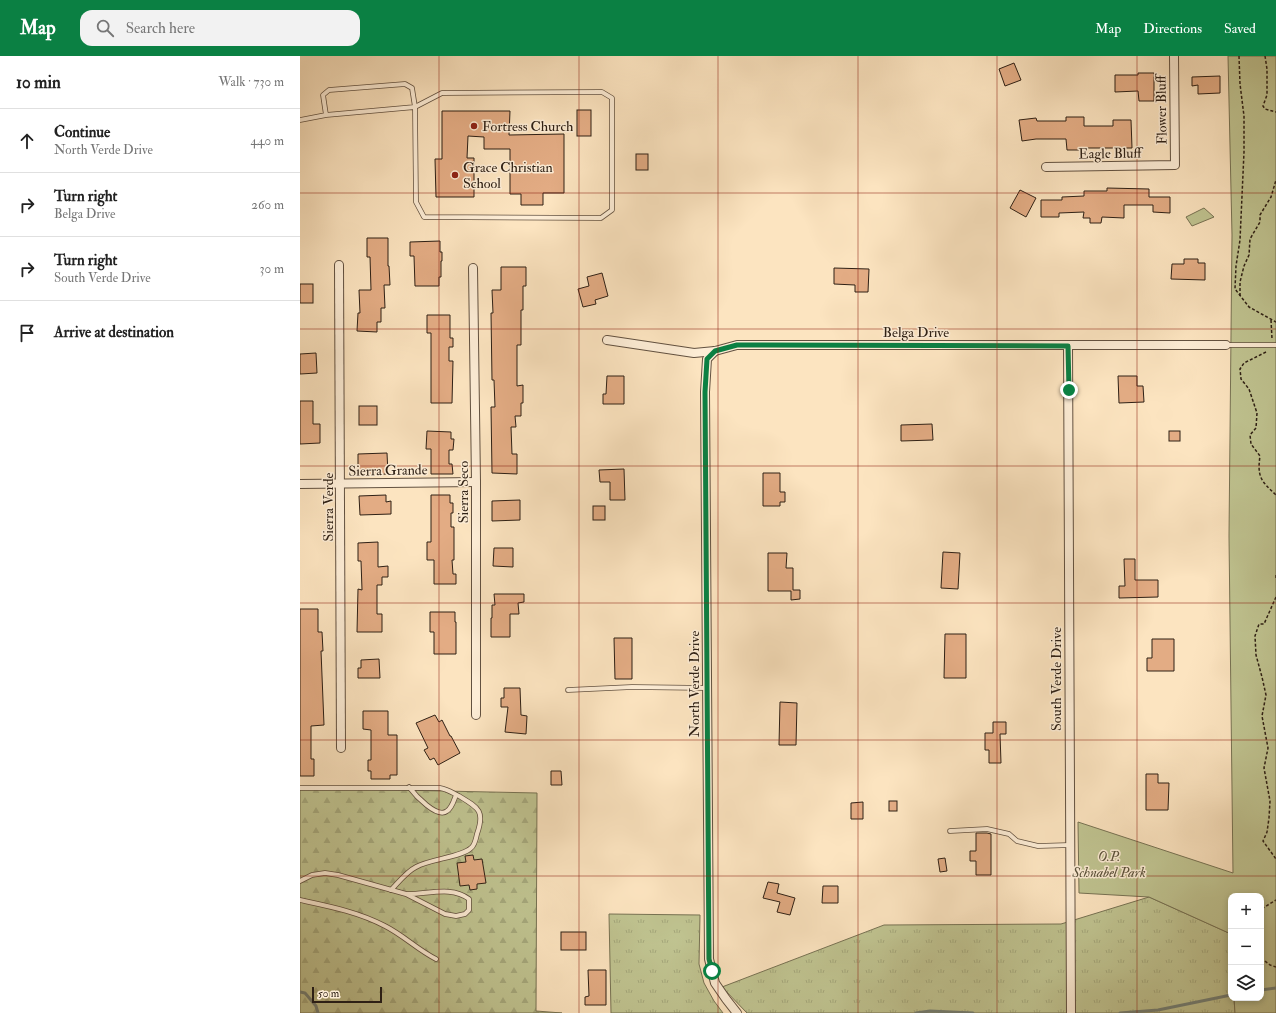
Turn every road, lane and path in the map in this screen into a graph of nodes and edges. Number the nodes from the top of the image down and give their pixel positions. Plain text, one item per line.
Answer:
1 (1174, 56) edge
2 (1239, 56) edge
3 (1265, 56) edge
4 (415, 107) junction
5 (1276, 112) edge
6 (326, 115) junction
7 (300, 120) edge
8 (1175, 165) joint
9 (1046, 167) dead end
10 (1276, 180) edge
11 (340, 265) dead end
12 (473, 268) dead end
13 (1240, 296) junction
14 (1272, 320) junction
15 (1276, 322) edge
16 (607, 340) dead end
17 (1226, 345) joint
18 (1270, 345) junction
19 (1276, 345) edge
20 (1068, 346) junction
21 (715, 351) junction
22 (476, 482) junction
23 (300, 484) edge
24 (341, 484) junction
25 (1276, 495) edge
26 (1276, 574) edge
27 (1276, 579) edge
28 (1276, 597) edge
29 (707, 688) junction
30 (568, 690) dead end
31 (476, 715) dead end
32 (342, 748) dead end
33 (409, 787) junction
34 (300, 788) edge
35 (456, 795) junction
36 (950, 831) dead end
37 (1070, 845) junction
38 (1276, 859) edge
39 (300, 881) edge
40 (391, 890) junction
41 (406, 894) junction
42 (300, 900) edge
43 (1276, 900) edge
44 (1264, 907) edge
45 (436, 959) dead end
46 (1264, 960) edge
47 (1276, 967) edge
48 (737, 1013) edge
49 (1071, 1013) edge

1 - 8 street, Flower Bluff
2 - 13 path
3 - 5 path
4 - 4 lane
4 - 6 lane
4 - 6 lane
6 - 7 lane
8 - 9 street, Eagle Bluff
10 - 13 path
11 - 24 street, Sierra Verde
12 - 22 street, Sierra Seco
13 - 14 path
14 - 15 path
14 - 18 path
16 - 21 street, Belga Drive
17 - 18 lane
17 - 20 street, Belga Drive
18 - 19 lane
18 - 25 path
20 - 21 street, Belga Drive
20 - 37 street, South Verde Drive
21 - 29 street, North Verde Drive
22 - 24 street, Sierra Grande
22 - 31 street, Sierra Seco
23 - 24 street, Sierra Grande
24 - 32 street, Sierra Verde
26 - 27 path
28 - 38 path
29 - 30 lane
29 - 48 street, North Verde Drive
33 - 34 lane
33 - 35 lane
33 - 35 lane
35 - 40 lane
36 - 37 lane
37 - 49 street, South Verde Drive
39 - 40 lane
40 - 41 lane
41 - 41 lane
42 - 45 lane
43 - 44 path
46 - 47 path

